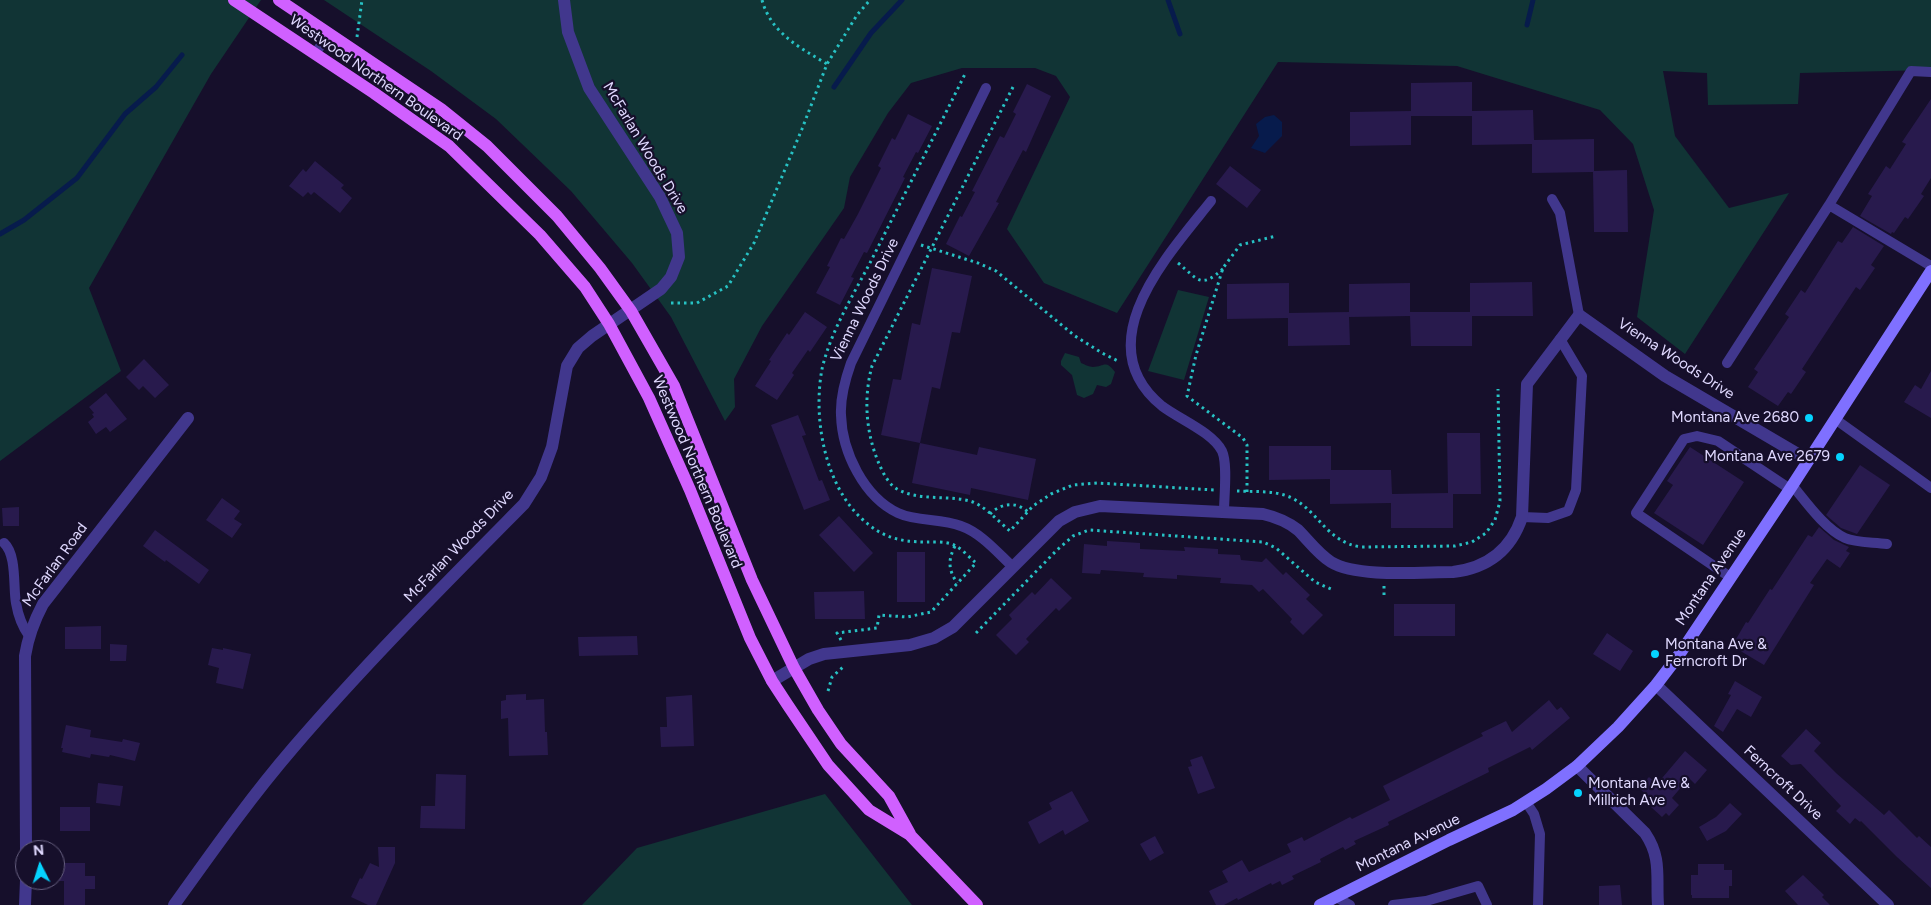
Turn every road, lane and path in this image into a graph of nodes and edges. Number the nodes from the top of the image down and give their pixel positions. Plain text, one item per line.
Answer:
1 (234, 0) edge
2 (279, 0) edge
3 (362, 0) edge
4 (564, 0) edge
5 (762, 0) edge
6 (870, 0) edge
7 (329, 33) junction
8 (356, 51) junction
9 (315, 54) junction
10 (827, 64) junction
11 (966, 72) dead end
12 (1931, 72) edge
13 (1013, 87) dead end
14 (986, 88) dead end
15 (1552, 199) dead end
16 (1211, 201) dead end
17 (1830, 205) junction
18 (1276, 236) dead end
19 (911, 242) junction
20 (931, 248) junction
21 (1168, 256) junction
22 (1931, 266) edge
23 (1224, 268) junction
24 (1931, 271) edge
25 (671, 303) dead end
26 (631, 311) junction
27 (1579, 314) junction
28 (608, 324) junction
29 (1560, 339) junction
30 (1727, 363) dead end
31 (1133, 368) junction
32 (1498, 389) dead end
33 (188, 418) dead end
34 (1834, 419) junction
35 (1808, 460) junction
36 (1791, 487) junction
37 (1931, 488) edge
38 (1224, 490) junction
39 (1247, 492) junction
40 (1028, 512) junction
41 (1224, 512) junction
42 (990, 514) junction
43 (1522, 517) junction
44 (4, 543) dead end
45 (1887, 544) dead end
46 (955, 546) junction
47 (1012, 566) junction
48 (1730, 577) junction
49 (957, 583) junction
50 (1331, 589) dead end
51 (976, 633) dead end
52 (29, 636) junction
53 (846, 651) junction
54 (794, 668) junction
55 (772, 681) junction
56 (1656, 685) junction
57 (828, 691) dead end
58 (1577, 766) junction
59 (1526, 802) junction
60 (910, 835) junction
61 (26, 840) edge
62 (26, 890) edge
63 (1336, 897) junction
64 (26, 905) edge
65 (174, 905) edge
66 (977, 905) edge
67 (1320, 905) edge
68 (1350, 905) edge
69 (1393, 905) edge
70 (1488, 905) edge
71 (1538, 905) edge
72 (1658, 905) edge
73 (1888, 905) edge

1 - 9 main road, Westwood Northern Boulevard
2 - 7 main road, Westwood Northern Boulevard
3 - 8 path
4 - 26 street, McFarlan Woods Drive
5 - 10 path
6 - 10 path
7 - 8 main road, Westwood Northern Boulevard
7 - 9 lane
8 - 26 main road, Westwood Northern Boulevard
9 - 28 main road, Westwood Northern Boulevard
10 - 25 path
11 - 46 path
12 - 17 lane
13 - 20 path
14 - 19 lane, Vienna Woods Drive
15 - 27 lane
16 - 21 lane
17 - 22 lane
17 - 30 lane
18 - 23 path
19 - 20 path
19 - 47 lane, Vienna Woods Drive
20 - 31 path
20 - 42 path
21 - 23 path
21 - 31 lane
23 - 39 path
24 - 34 street, Montana Avenue
26 - 28 street, McFarlan Woods Drive
26 - 54 main road, Westwood Northern Boulevard
27 - 29 street
27 - 35 street, Vienna Woods Drive
28 - 55 main road, Westwood Northern Boulevard
28 - 65 street, McFarlan Woods Drive
29 - 43 street
29 - 43 lane
31 - 38 lane
32 - 39 path
33 - 52 street, McFarlan Road
34 - 35 street, Montana Avenue
34 - 37 lane
35 - 36 street, Montana Avenue
36 - 45 lane
36 - 48 street, Montana Avenue
36 - 48 lane
38 - 39 path
38 - 40 path
38 - 41 lane
40 - 42 path
40 - 42 path
41 - 43 street
41 - 47 street
44 - 52 lane
46 - 49 path
46 - 49 path
47 - 53 street
48 - 56 street, Montana Avenue
49 - 53 path
50 - 51 path
52 - 61 street, McFarlan Road
53 - 54 street
53 - 57 path
54 - 55 street
54 - 60 main road, Westwood Northern Boulevard
55 - 60 main road, Westwood Northern Boulevard
56 - 58 street, Montana Avenue
56 - 73 street, Ferncroft Drive
58 - 59 street, Montana Avenue
58 - 72 street
59 - 63 street, Montana Avenue
59 - 71 lane
60 - 66 main road, Westwood Northern Boulevard
62 - 64 street
63 - 67 street, Montana Avenue
63 - 68 lane
69 - 70 lane

